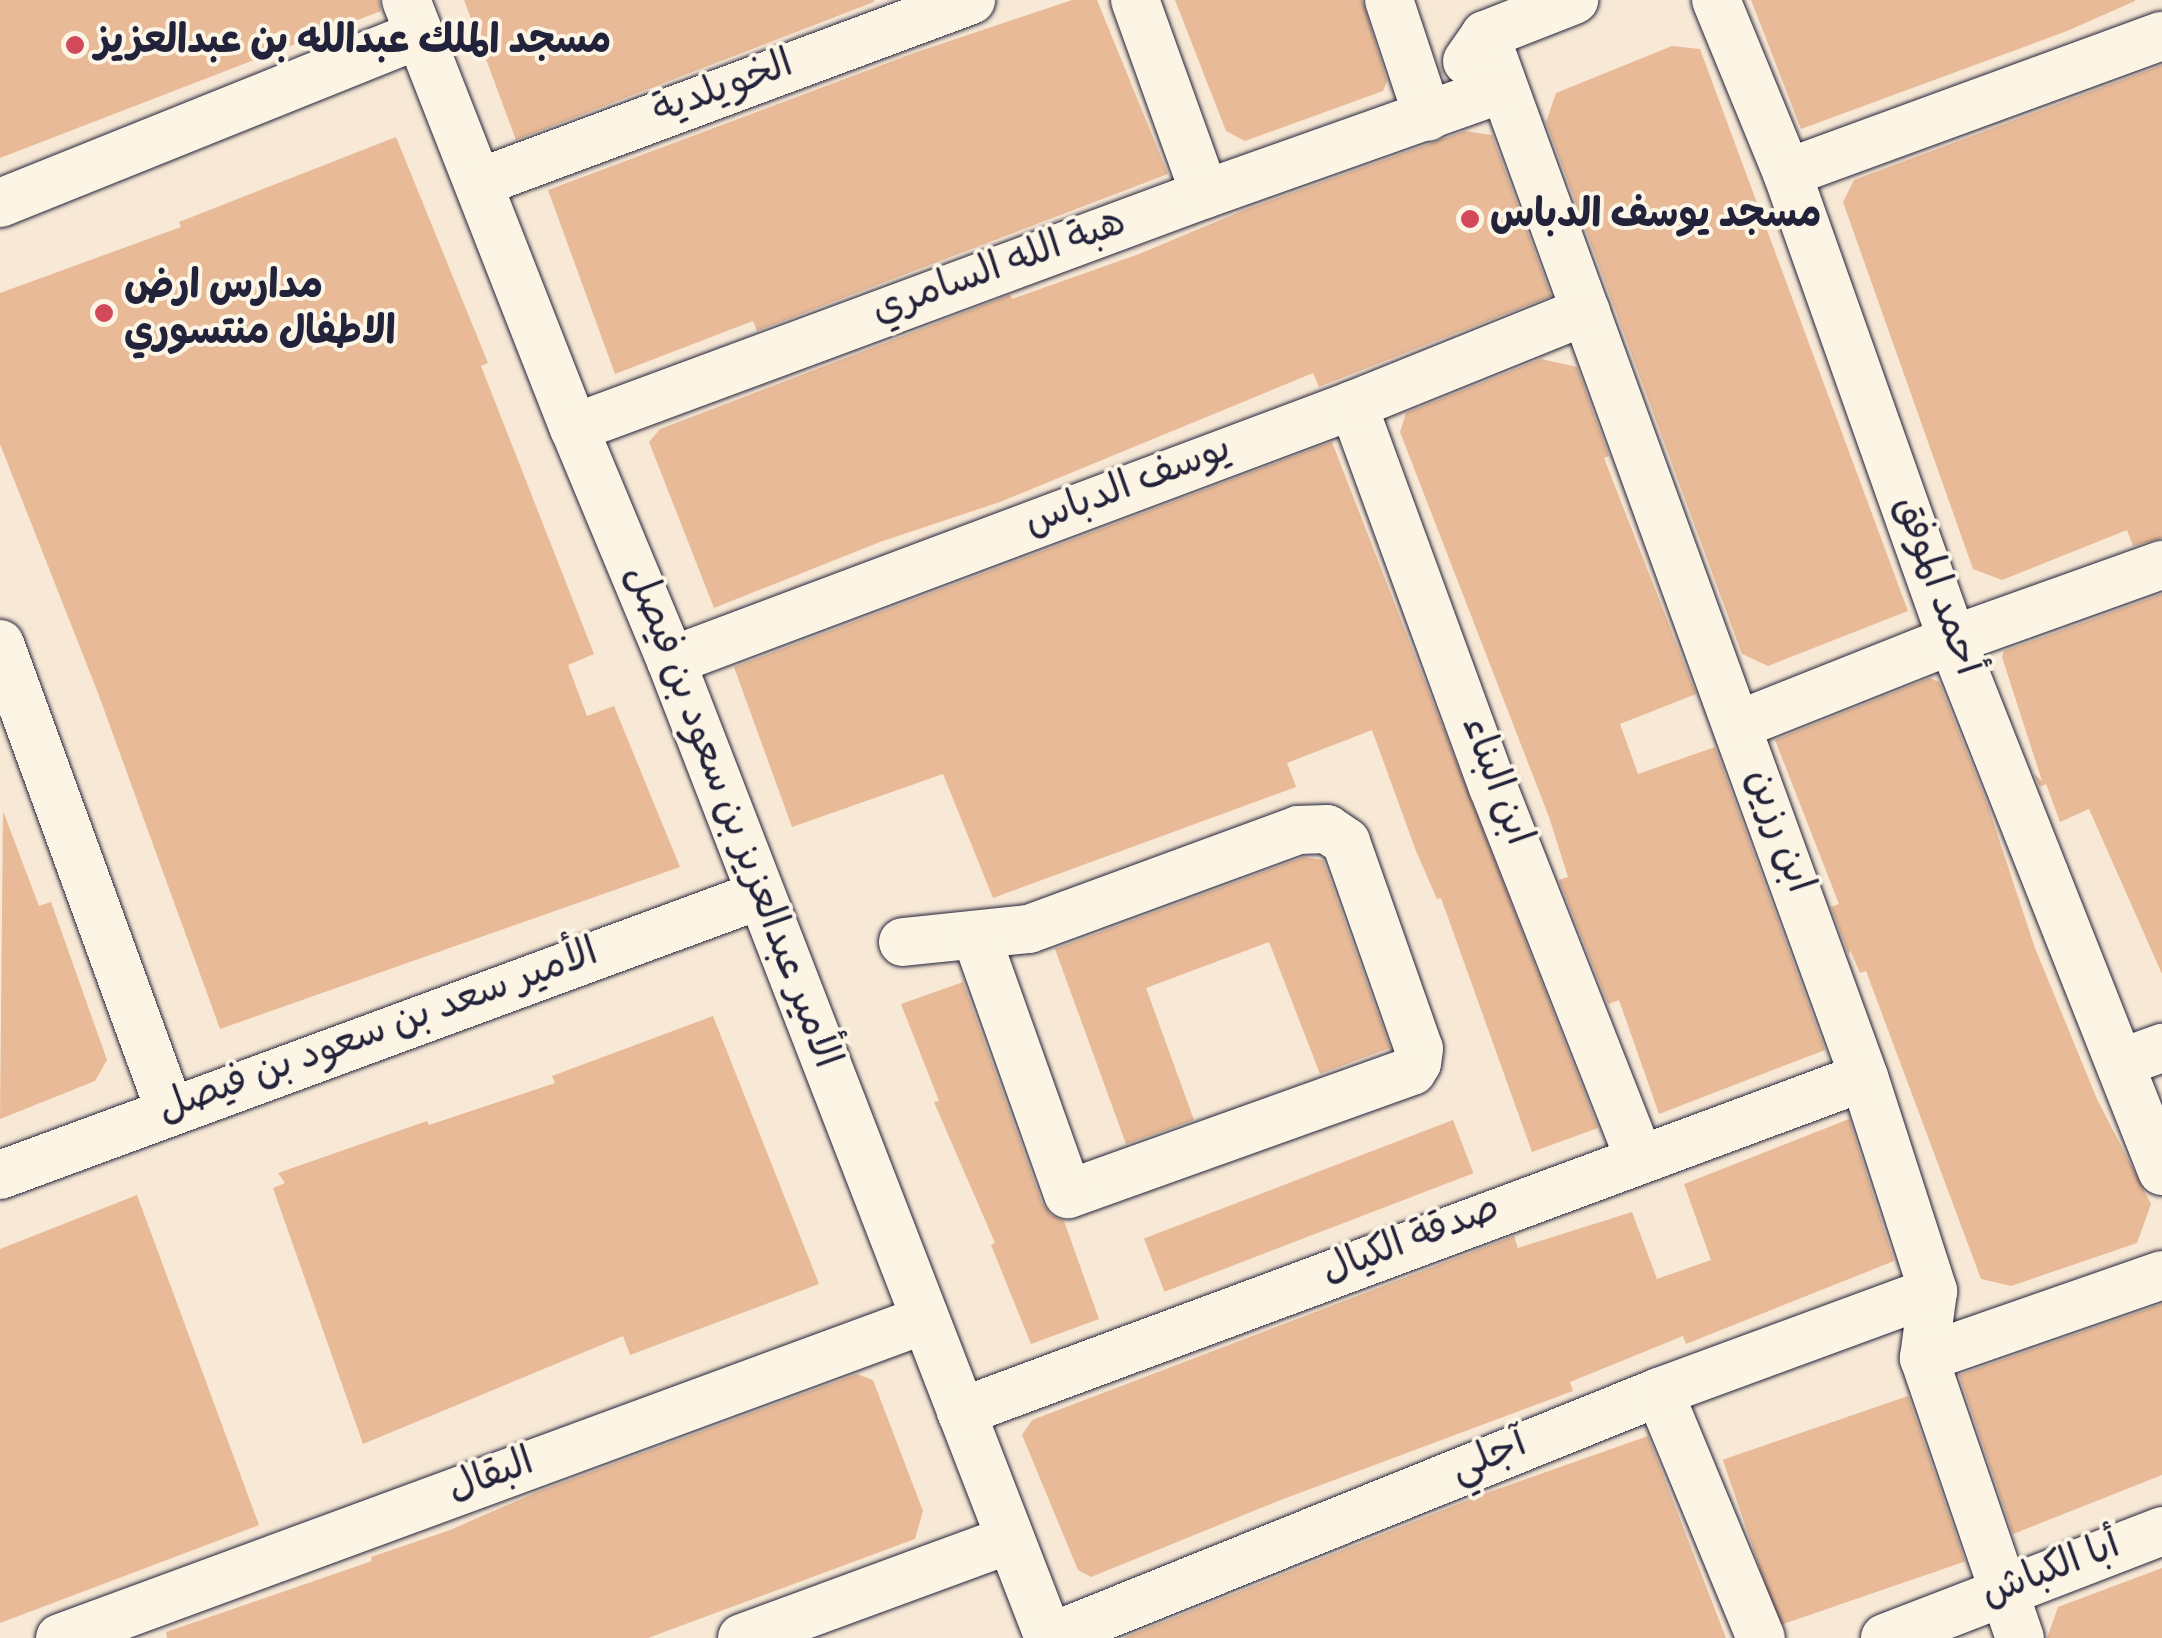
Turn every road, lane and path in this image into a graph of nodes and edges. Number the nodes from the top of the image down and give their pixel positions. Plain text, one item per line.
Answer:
1 (971, 0) edge
2 (1136, 0) edge
3 (1389, 0) edge
4 (1574, 0) edge
5 (1716, 0) edge
6 (412, 17) edge
7 (1484, 36) junction
8 (2162, 36) edge
9 (1500, 90) junction
10 (1428, 117) junction
11 (1787, 172) junction
12 (478, 183) junction
13 (1204, 194) junction
14 (0, 203) edge
15 (1586, 311) junction
16 (1353, 405) junction
17 (574, 428) junction
18 (2162, 564) edge
19 (1952, 640) junction
20 (671, 661) junction
21 (4, 671) edge
22 (1738, 725) junction
23 (760, 895) junction
24 (976, 936) junction
25 (903, 942) dead end
26 (2141, 1056) edge
27 (1864, 1077) junction
28 (170, 1110) junction
29 (1639, 1158) junction
30 (2162, 1171) edge
31 (0, 1175) edge
32 (2162, 1275) edge
33 (1934, 1291) junction
34 (924, 1320) junction
35 (1924, 1358) junction
36 (1658, 1392) junction
37 (961, 1412) junction
38 (2162, 1531) edge
39 (1009, 1540) junction
40 (2002, 1592) junction
41 (129, 1626) edge
42 (60, 1638) edge
43 (742, 1638) edge
44 (1049, 1638) edge
45 (1761, 1638) edge
46 (1886, 1638) edge
47 (2020, 1638) edge

1 - 12 street, الخويلدية
2 - 13 street
3 - 10 street
4 - 7 street
5 - 11 street, أحمد الموفق
6 - 12 street, الأمير عبدالعزيز بن سعود بن فيصل
6 - 14 street
7 - 9 street, ابن رزين
7 - 10 street
8 - 11 street
9 - 10 street, هبة الله السامري
9 - 15 street, ابن رزين
10 - 13 street, هبة الله السامري
11 - 19 street, أحمد الموفق
12 - 17 street, الأمير عبدالعزيز بن سعود بن فيصل
13 - 17 street, هبة الله السامري
15 - 16 street, يوسف الدباس
15 - 22 street, ابن رزين
16 - 20 street, يوسف الدباس
16 - 29 street, ابن البناء
17 - 20 street, الأمير عبدالعزيز بن سعود بن فيصل
18 - 19 street
19 - 22 street
19 - 26 street, أحمد الموفق
20 - 23 street, الأمير عبدالعزيز بن سعود بن فيصل
21 - 28 street
22 - 27 street, ابن رزين
23 - 28 street, الأمير سعد بن سعود بن فيصل
23 - 34 street, الأمير عبدالعزيز بن سعود بن فيصل
24 - 24 street
24 - 25 street
26 - 30 street, أحمد الموفق
27 - 29 street, صدقة الكيال
27 - 33 street, ابن رزين
28 - 31 street, الأمير سعد بن سعود بن فيصل
29 - 37 street, صدقة الكيال
32 - 35 street
33 - 35 street, ابن رزين
33 - 36 street, آجلي
34 - 37 street, الأمير عبدالعزيز بن سعود بن فيصل
34 - 41 street, البقال
35 - 40 street, ابن رزين
36 - 44 street, آجلي
36 - 45 street
37 - 39 street, الأمير عبدالعزيز بن سعود بن فيصل
38 - 40 street, أبا الكباش
39 - 43 street
39 - 44 street, الأمير عبدالعزيز بن سعود بن فيصل
40 - 46 street, أبا الكباش
40 - 47 street, ابن رزين
41 - 42 street, البقال

